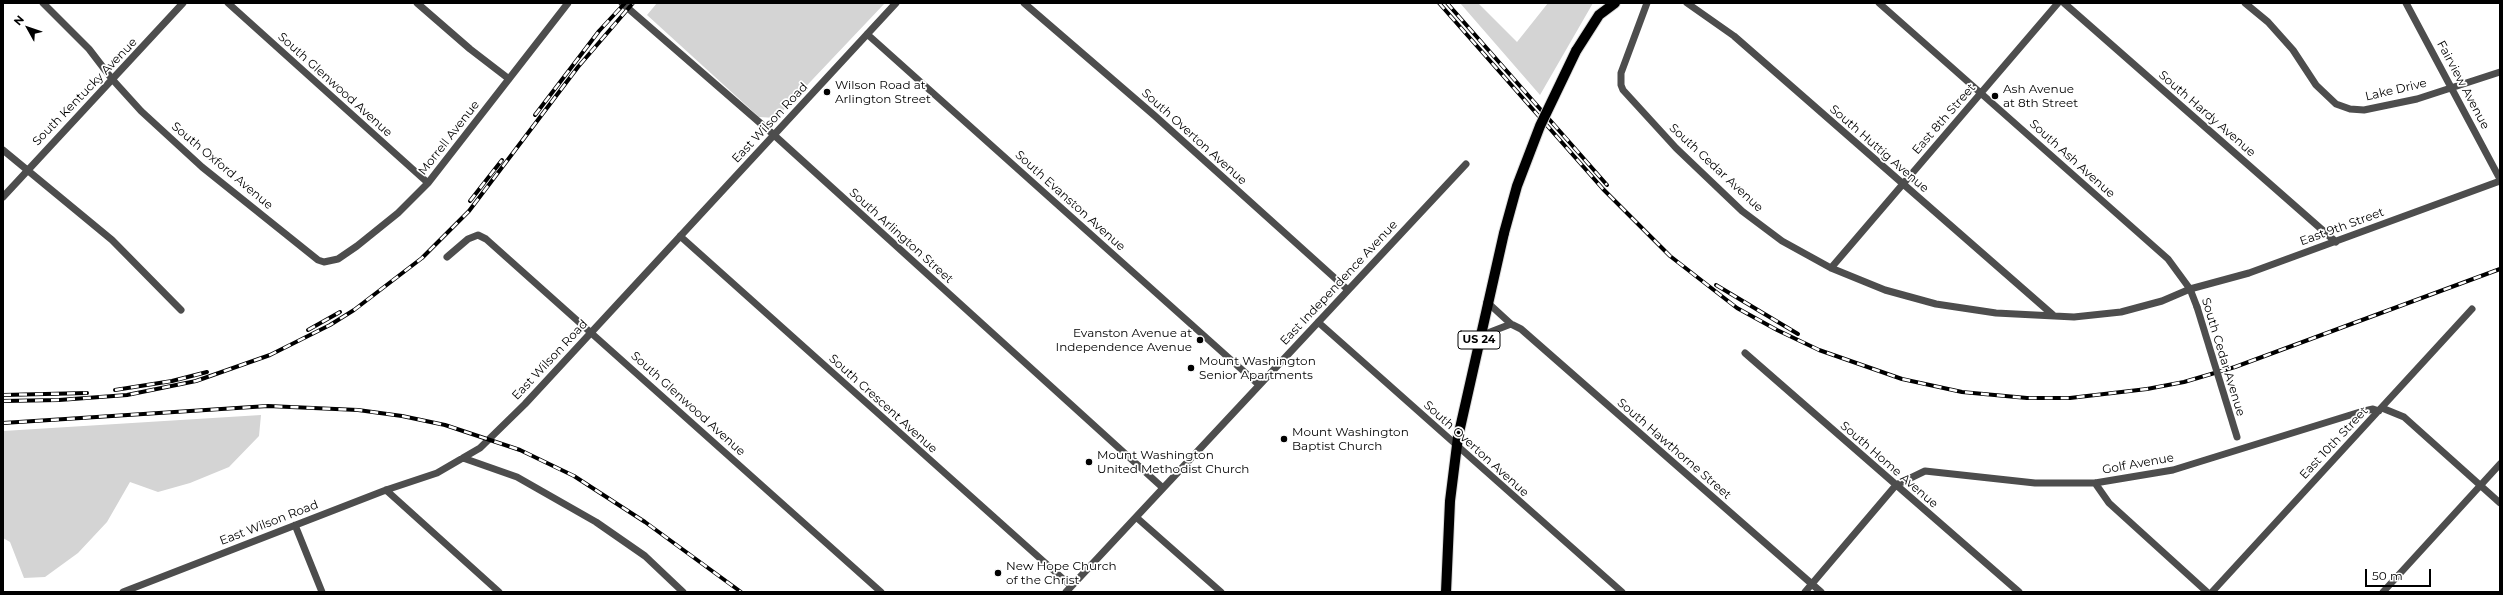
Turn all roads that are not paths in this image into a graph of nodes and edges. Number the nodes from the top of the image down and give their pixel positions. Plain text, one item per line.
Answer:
1 (43, 3) edge
2 (183, 3) edge
3 (228, 3) edge
4 (417, 3) edge
5 (568, 3) edge
6 (622, 3) edge
7 (896, 3) edge
8 (1024, 3) edge
9 (1602, 3) edge
10 (1615, 3) edge
11 (1646, 3) edge
12 (1687, 3) edge
13 (1879, 3) edge
14 (2058, 3) edge
15 (2064, 3) edge
16 (2245, 3) edge
17 (2408, 4) edge
18 (1599, 15) junction
19 (867, 34) junction
20 (2500, 72) edge
21 (112, 79) junction
22 (510, 79) junction
23 (2452, 88) junction
24 (1981, 93) junction
25 (774, 135) junction
26 (3, 150) edge
27 (1466, 164) dead end
28 (27, 169) junction
29 (2500, 180) edge
30 (428, 183) junction
31 (1902, 184) junction
32 (3, 197) edge
33 (680, 236) junction
34 (2336, 242) junction
35 (447, 257) dead end
36 (324, 262) joint
37 (1830, 268) junction
38 (1347, 289) junction
39 (2190, 289) junction
40 (1487, 302) junction
41 (2472, 309) dead end
42 (181, 310) dead end
43 (2053, 316) junction
44 (1318, 322) junction
45 (1511, 324) junction
46 (591, 332) junction
47 (1480, 336) junction
48 (1745, 353) dead end
49 (1259, 385) junction
50 (2380, 410) junction
51 (1456, 447) junction
52 (2241, 450) junction
53 (463, 458) junction
54 (2500, 464) edge
55 (2095, 483) junction
56 (1896, 485) junction
57 (2480, 486) junction
58 (1163, 488) junction
59 (386, 490) junction
60 (2500, 503) edge
61 (1136, 517) junction
62 (295, 525) junction
63 (1812, 584) junction
64 (1069, 589) edge
65 (123, 592) edge
66 (322, 592) edge
67 (499, 592) edge
68 (683, 592) edge
69 (880, 592) edge
70 (1221, 592) edge
71 (1446, 592) edge
72 (1622, 592) edge
73 (1805, 592) edge
74 (1821, 592) edge
75 (2020, 592) edge
76 (2207, 592) edge
77 (2212, 592) edge
78 (2383, 592) edge

1 - 21 street, South Oxford Avenue
2 - 21 street, South Kentucky Avenue
3 - 30 street, South Glenwood Avenue
4 - 22 street
5 - 22 street, Morrell Avenue
6 - 25 street, South Arlington Street
7 - 19 street, East Wilson Road
8 - 38 street, South Overton Avenue
9 - 18 main road, US 24
10 - 18 main road, US 24
11 - 37 street, South Cedar Avenue
12 - 31 street, South Huttig Avenue
13 - 24 street, South Ash Avenue
14 - 24 street, East 8th Street
15 - 34 street, South Hardy Avenue
16 - 23 street, Lake Drive
17 - 23 street, Fairview Avenue
18 - 40 main road, US 24, bridge
19 - 25 street, East Wilson Road
19 - 49 street, South Evanston Avenue
20 - 23 street, Lake Drive
21 - 28 street, South Kentucky Avenue
21 - 36 street, South Oxford Avenue
22 - 30 street, Morrell Avenue
23 - 29 street, Fairview Avenue
24 - 31 street, East 8th Street
24 - 39 street, South Ash Avenue
25 - 33 street, East Wilson Road
25 - 58 street, South Arlington Street
26 - 28 street
27 - 38 street, East Independence Avenue
28 - 32 street, South Kentucky Avenue
28 - 42 street
29 - 34 street, East 9th Street
30 - 36 street, Morrell Avenue
31 - 37 street, East 8th Street
31 - 43 street, South Huttig Avenue
33 - 46 street, East Wilson Road
33 - 64 street, South Crescent Avenue
34 - 39 street, East 9th Street
35 - 46 street, South Glenwood Avenue
37 - 43 street, South Cedar Avenue
38 - 44 street, East Independence Avenue
39 - 43 street, South Cedar Avenue
39 - 52 street, South Cedar Avenue, bridge
40 - 45 street, South Hawthorne Street
40 - 47 main road, US 24
41 - 50 street, East 10th Street
44 - 49 street, East Independence Avenue
44 - 51 street, South Overton Avenue
45 - 47 street
45 - 63 street, South Hawthorne Street
46 - 53 street, East Wilson Road
46 - 69 street, South Glenwood Avenue
47 - 51 main road, US 24
48 - 56 street, South Home Avenue
49 - 58 street, East Independence Avenue
50 - 52 street, Golf Avenue
50 - 57 street
50 - 77 street, East 10th Street
51 - 71 main road, US 24
51 - 72 street, South Overton Avenue
52 - 55 street, Golf Avenue
53 - 59 street, East Wilson Road
53 - 68 street
54 - 57 street
55 - 56 street, Golf Avenue
55 - 76 street
56 - 63 street
56 - 75 street, South Home Avenue
57 - 60 street
57 - 78 street
58 - 61 street, East Independence Avenue
59 - 62 street, East Wilson Road
59 - 67 street
61 - 64 street, East Independence Avenue
61 - 70 street
62 - 65 street, East Wilson Road
62 - 66 street
63 - 73 street
63 - 74 street, South Hawthorne Street

